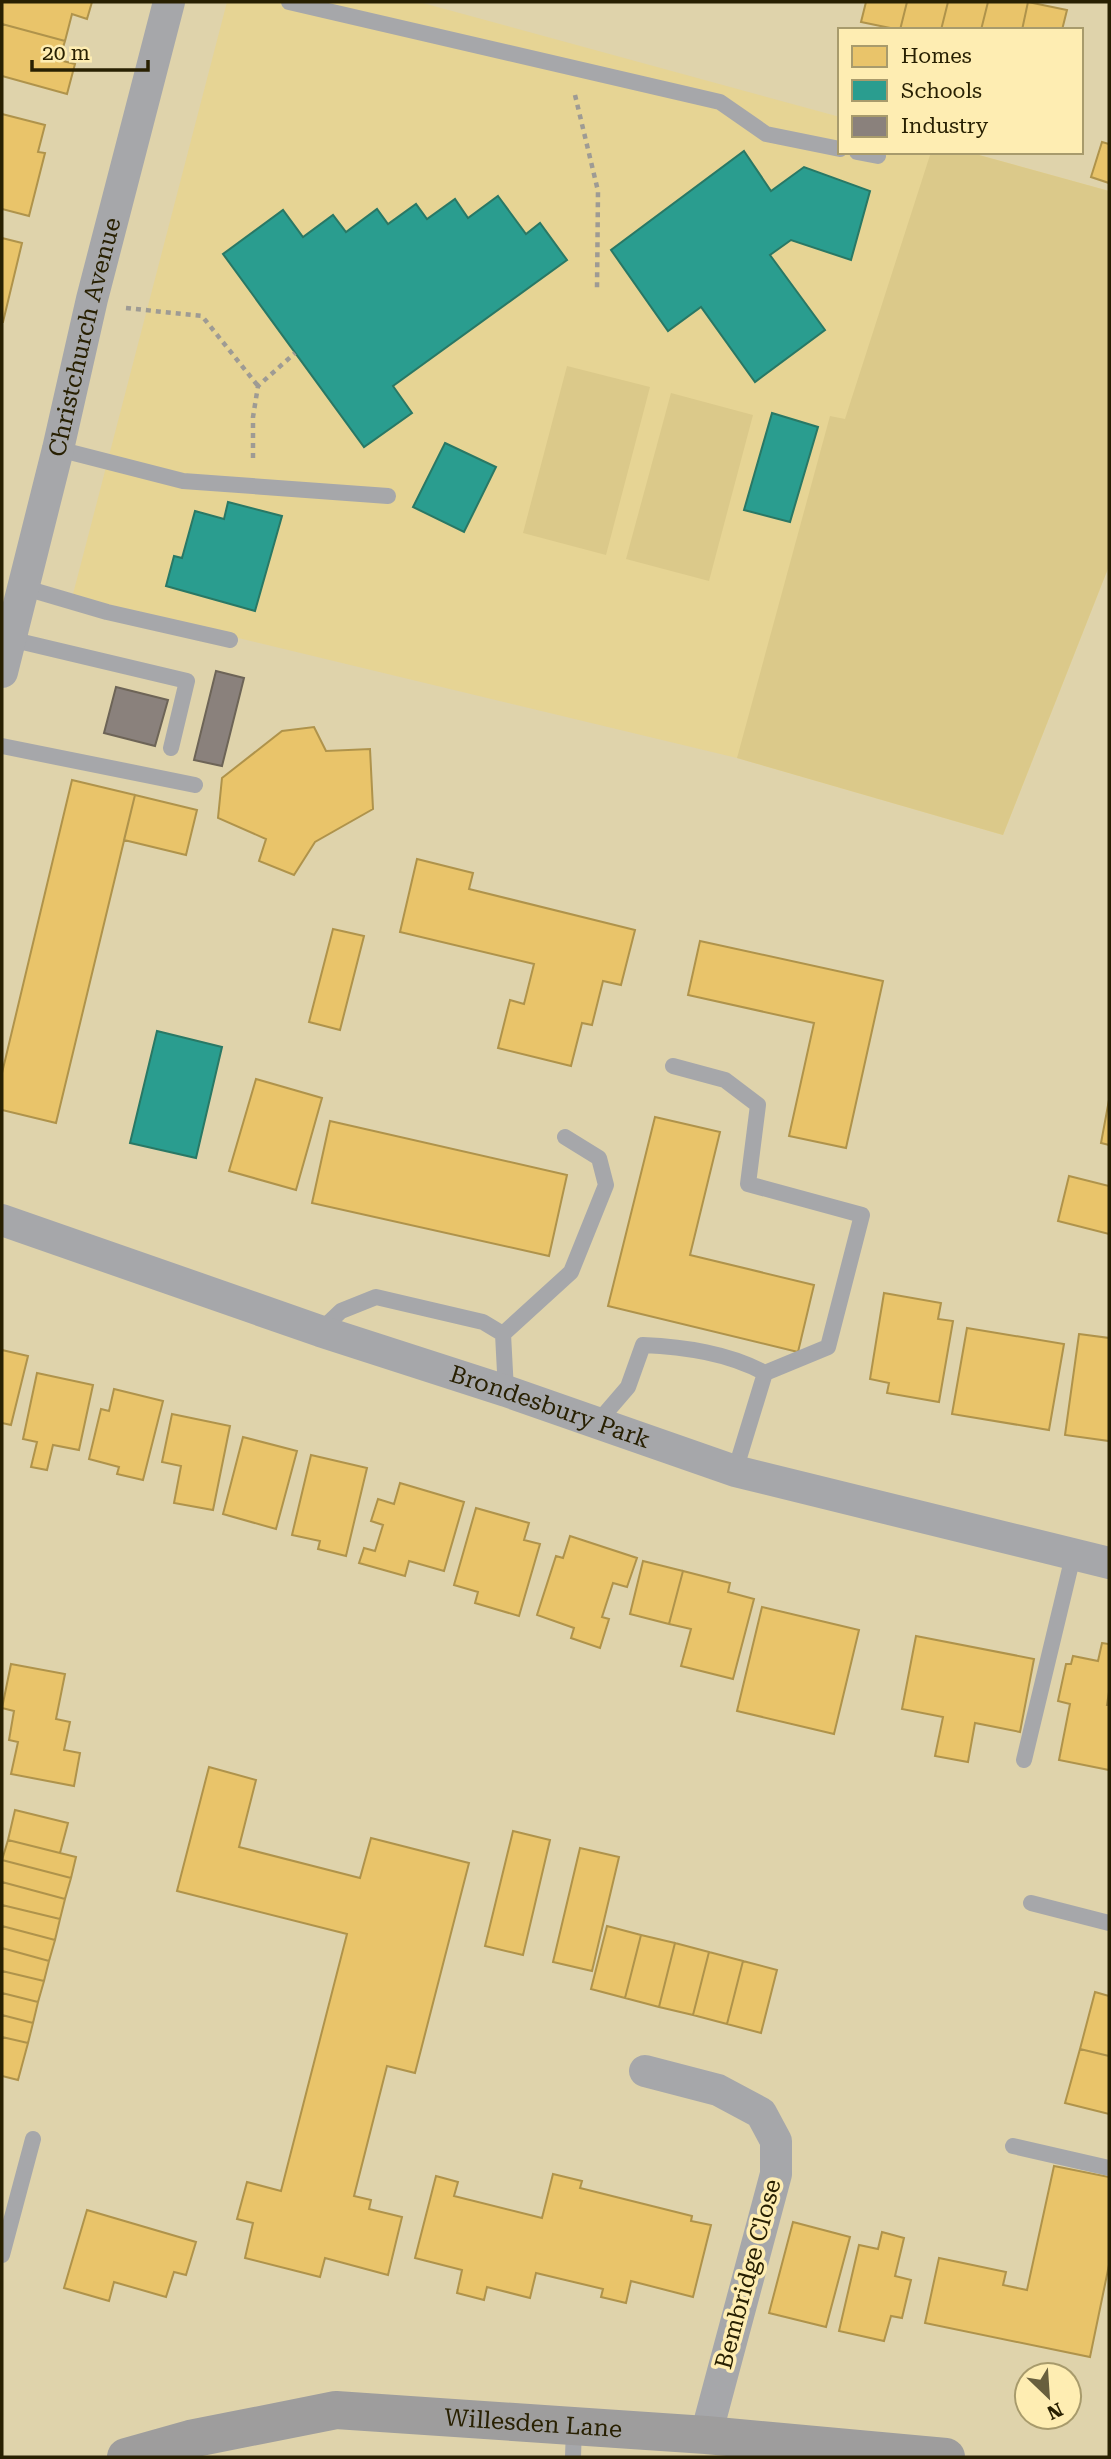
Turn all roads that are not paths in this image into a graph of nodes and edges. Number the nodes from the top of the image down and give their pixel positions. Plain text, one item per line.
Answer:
1 (169, 2) edge
2 (289, 2) edge
3 (838, 149) edge
4 (868, 154) edge
5 (878, 156) dead end
6 (58, 449) junction
7 (388, 496) dead end
8 (22, 587) junction
9 (230, 640) dead end
10 (4, 660) edge
11 (2, 746) edge
12 (171, 748) dead end
13 (195, 785) dead end
14 (673, 1066) dead end
15 (565, 1137) dead end
16 (2, 1220) edge
17 (320, 1331) junction
18 (503, 1334) junction
19 (765, 1374) junction
20 (506, 1391) junction
21 (597, 1423) junction
22 (735, 1471) junction
23 (1073, 1556) junction
24 (1109, 1563) edge
25 (1024, 1760) dead end
26 (1031, 1903) dead end
27 (1109, 1923) edge
28 (645, 2071) dead end
29 (33, 2139) dead end
30 (1013, 2146) dead end
31 (1109, 2168) edge
32 (2, 2255) edge
33 (692, 2438) junction
34 (573, 2442) edge
35 (126, 2457) edge
36 (946, 2457) edge

1 - 6 street, Christchurch Avenue
2 - 3 lane
4 - 5 lane
6 - 7 lane
6 - 8 street, Christchurch Avenue
8 - 9 lane
8 - 10 street, Christchurch Avenue
10 - 12 lane
11 - 13 lane
14 - 19 lane
15 - 18 lane
16 - 17 street, Brondesbury Park
17 - 18 lane
17 - 20 street, Brondesbury Park
18 - 20 lane
19 - 21 lane
19 - 22 lane
20 - 21 street, Brondesbury Park
21 - 22 street, Brondesbury Park
22 - 23 street, Brondesbury Park
23 - 24 street, Brondesbury Park
23 - 25 lane
26 - 27 lane
28 - 33 street, Bembridge Close
29 - 32 lane
30 - 31 lane
33 - 34 main road, Willesden Lane
33 - 36 main road, Willesden Lane
34 - 35 main road, Willesden Lane

